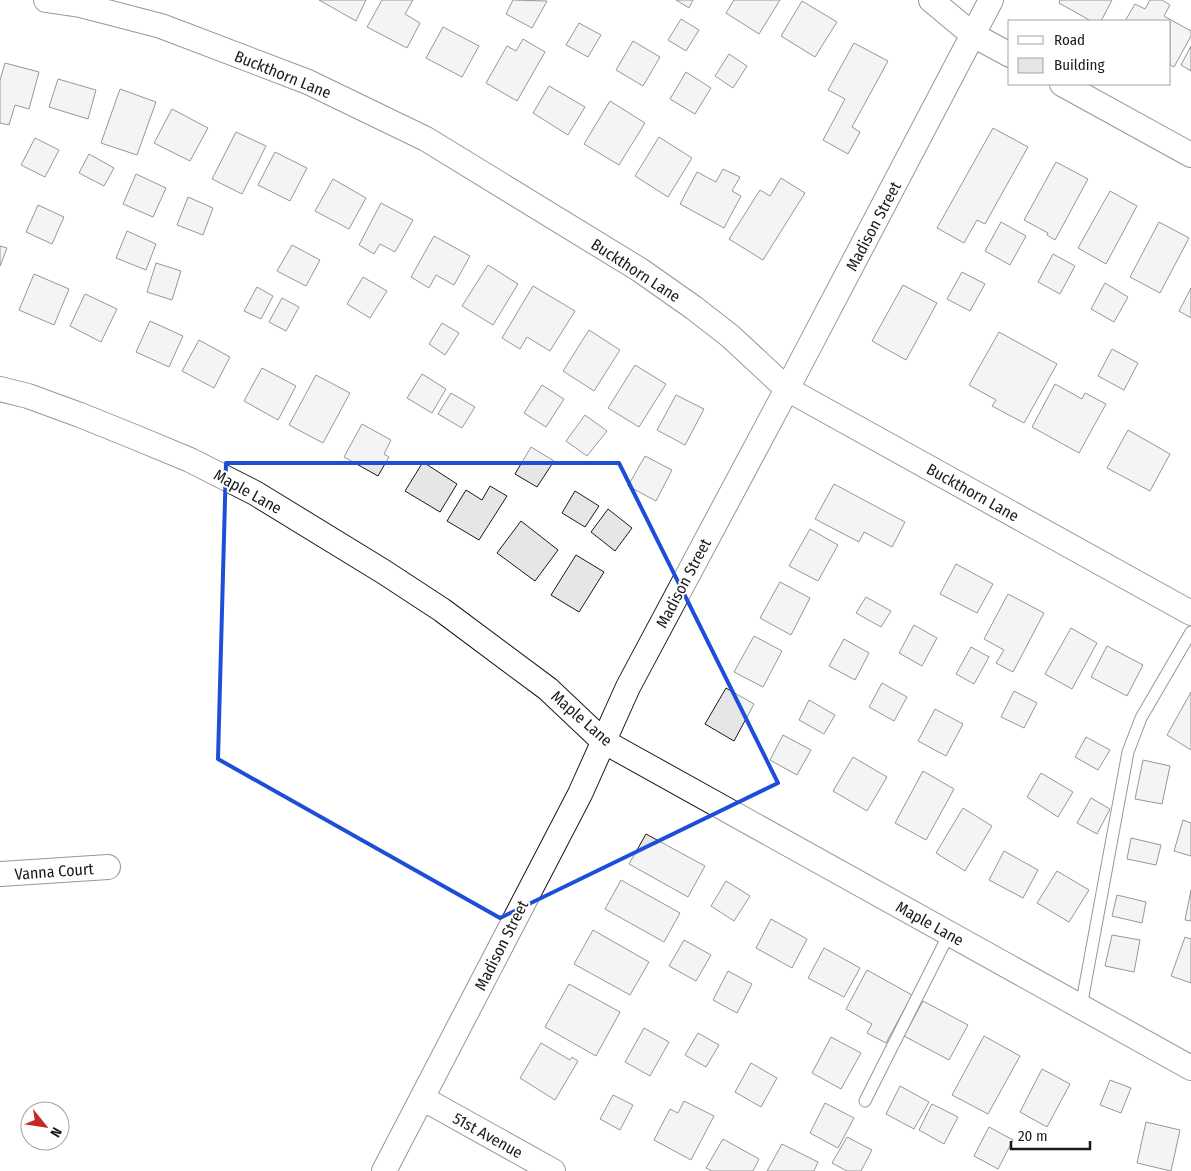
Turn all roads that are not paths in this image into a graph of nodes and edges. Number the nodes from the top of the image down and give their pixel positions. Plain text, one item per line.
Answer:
1 (46, 0) edge
2 (931, 0) edge
3 (991, 0) edge
4 (973, 35) junction
5 (1008, 54) edge
6 (1064, 85) edge
7 (1191, 155) edge
8 (0, 389) edge
9 (787, 389) junction
10 (1191, 613) edge
11 (1191, 632) edge
12 (603, 741) junction
13 (108, 867) dead end
14 (0, 874) edge
15 (949, 934) junction
16 (1081, 1007) junction
17 (1191, 1068) edge
18 (422, 1098) junction
19 (865, 1101) dead end
20 (384, 1171) edge
21 (553, 1171) edge

1 - 9 street, Buckthorn Lane
2 - 4 street
3 - 4 street, Madison Street
4 - 5 street
4 - 9 street, Madison Street
6 - 7 street
8 - 12 street, Maple Lane
9 - 10 street, Buckthorn Lane
9 - 12 street, Madison Street
11 - 16 lane
12 - 15 street, Maple Lane
12 - 18 street, Madison Street
13 - 14 street, Vanna Court
15 - 16 street, Maple Lane
15 - 19 lane
16 - 17 street, Maple Lane
18 - 20 street, Madison Street
18 - 21 street, 51st Avenue

